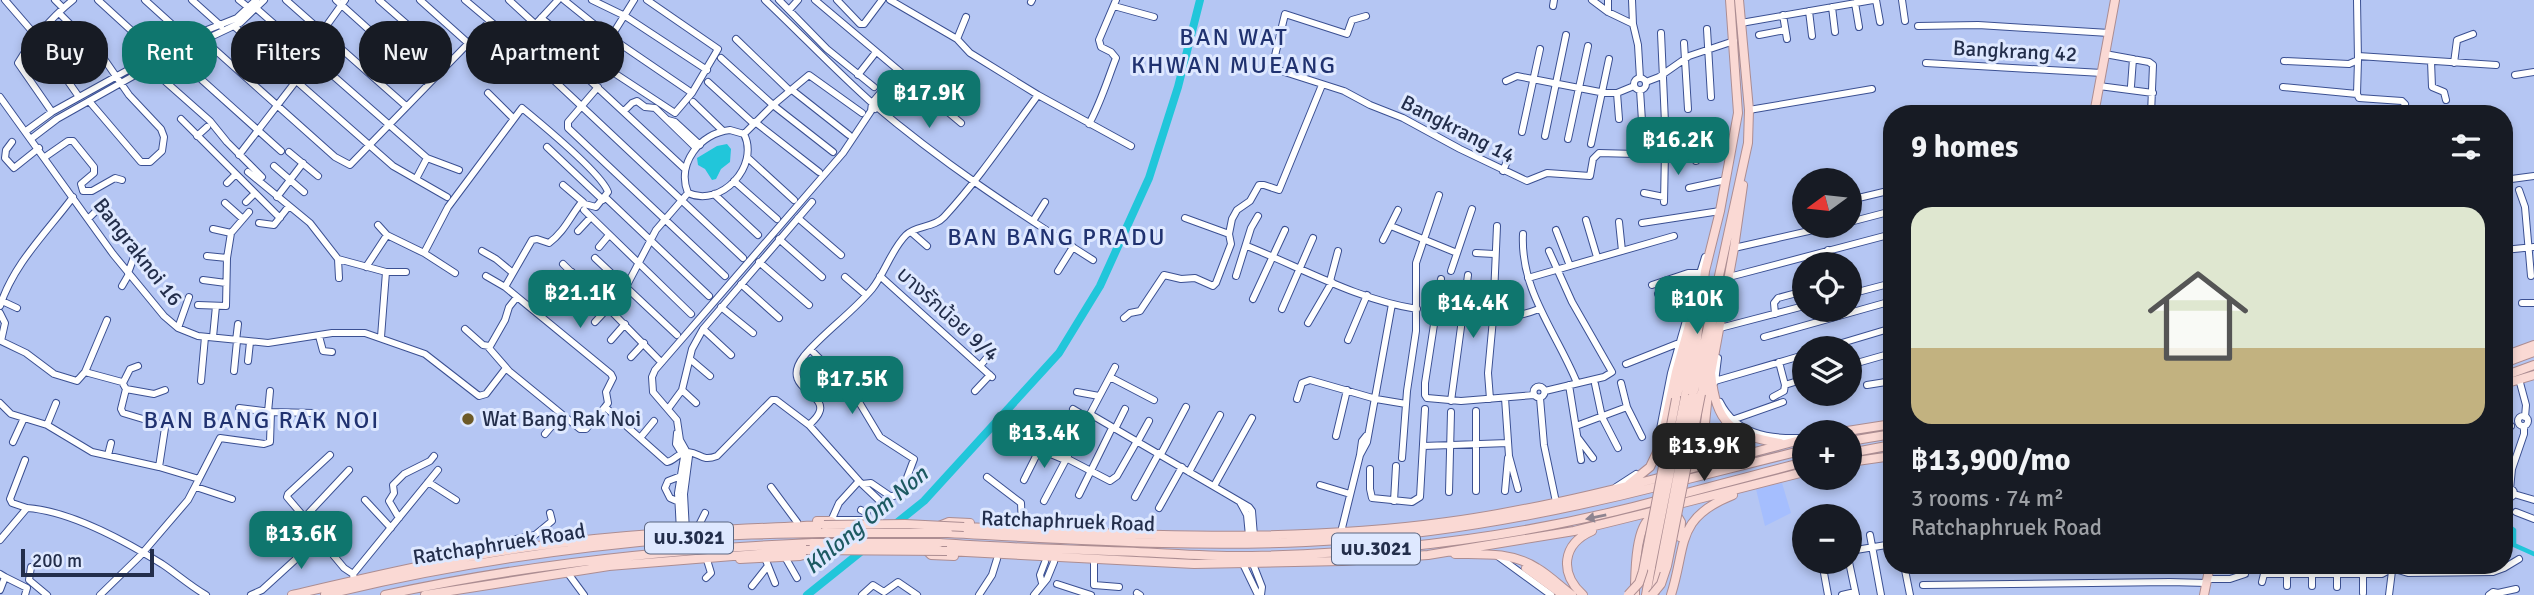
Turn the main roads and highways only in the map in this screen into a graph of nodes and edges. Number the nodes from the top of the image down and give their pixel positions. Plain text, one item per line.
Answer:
1 (1730, 0) edge
2 (1739, 0) edge
3 (2115, 0) edge
4 (2096, 105) edge
5 (1748, 143) junction
6 (1702, 272) junction
7 (2534, 345) edge
8 (2534, 352) edge
9 (2513, 353) edge
10 (2513, 360) edge
11 (2534, 365) edge
12 (2513, 373) edge
13 (2534, 375) edge
14 (1713, 377) junction
15 (2513, 381) edge
16 (1689, 396) junction
17 (1883, 425) edge
18 (1862, 429) edge
19 (1883, 436) edge
20 (1862, 439) edge
21 (1792, 441) edge
22 (1783, 444) junction
23 (1661, 446) junction
24 (1883, 447) edge
25 (1862, 451) edge
26 (1792, 453) edge
27 (1883, 457) edge
28 (1862, 460) edge
29 (1792, 466) edge
30 (1792, 475) edge
31 (1751, 485) junction
32 (1627, 486) junction
33 (1728, 491) junction
34 (1530, 515) junction
35 (1475, 517) junction
36 (1611, 523) junction
37 (827, 525) junction
38 (688, 530) junction
39 (1098, 532) junction
40 (1204, 535) junction
41 (1680, 537) junction
42 (1152, 542) junction
43 (557, 547) junction
44 (537, 550) junction
45 (1152, 553) junction
46 (1428, 555) junction
47 (688, 558) junction
48 (1076, 559) junction
49 (1205, 564) junction
50 (1656, 567) junction
51 (552, 569) junction
52 (2210, 574) edge
53 (381, 582) junction
54 (338, 584) junction
55 (1569, 592) edge
56 (292, 595) edge
57 (325, 595) edge
58 (385, 595) edge
59 (425, 595) edge
60 (1583, 595) edge
61 (1628, 595) edge
62 (1635, 595) edge
63 (1646, 595) edge
64 (1653, 595) edge
65 (1668, 595) edge
66 (2206, 595) edge

1 - 6 main road
2 - 5 main road
3 - 4 main road
5 - 14 main road
5 - 16 main road
6 - 16 main road
6 - 23 main road
7 - 9 main road
8 - 10 main road
11 - 12 main road
13 - 15 main road
14 - 22 main road
14 - 23 main road
16 - 50 main road, bridge
16 - 61 main road, bridge
16 - 64 main road, bridge
17 - 18 main road
19 - 20 main road
21 - 22 main road, นบ.3021
22 - 32 main road, นบ.3021
23 - 32 main road
24 - 25 main road
26 - 34 main road, Ratchaphruek Road / นบ.3021
27 - 28 main road
29 -> 45 main road, Ratchaphruek Road / นบ.3021
30 - 31 main road, นบ.3021
31 - 33 main road, นบ.3021
31 - 65 main road
32 - 35 main road, นบ.3021
33 - 36 main road, นบ.3021
33 - 41 main road
34 - 35 main road
34 - 42 main road, Ratchaphruek Road / นบ.3021
35 - 40 main road, นบ.3021
36 - 46 main road, นบ.3021
36 - 55 main road
37 - 38 main road, นบ.3021
37 - 38 main road
37 - 39 main road, นบ.3021, bridge
37 - 42 main road, Ratchaphruek Road / นบ.3021, bridge
37 - 43 main road, Ratchaphruek Road / นบ.3021
37 - 47 main road
38 - 43 main road, นบ.3021
39 - 40 main road, นบ.3021
39 - 48 main road
40 - 42 main road
41 - 62 main road
41 - 65 main road
43 - 44 main road, Ratchaphruek Road / นบ.3021
44 - 53 main road, Ratchaphruek Road / นบ.3021
44 - 54 main road, นบ.3021
45 - 49 main road
45 - 51 main road, Ratchaphruek Road / นบ.3021, bridge
46 - 49 main road, นบ.3021
46 - 55 main road
47 - 48 main road, นบ.3021, bridge
47 - 51 main road, นบ.3021
48 - 49 main road, นบ.3021
50 - 63 main road
50 - 64 main road
51 - 58 main road, Ratchaphruek Road / นบ.3021
51 - 59 main road, นบ.3021
52 - 66 main road
53 - 54 main road
53 - 57 main road, Ratchaphruek Road / นบ.3021
54 - 56 main road, นบ.3021
55 - 60 main road

